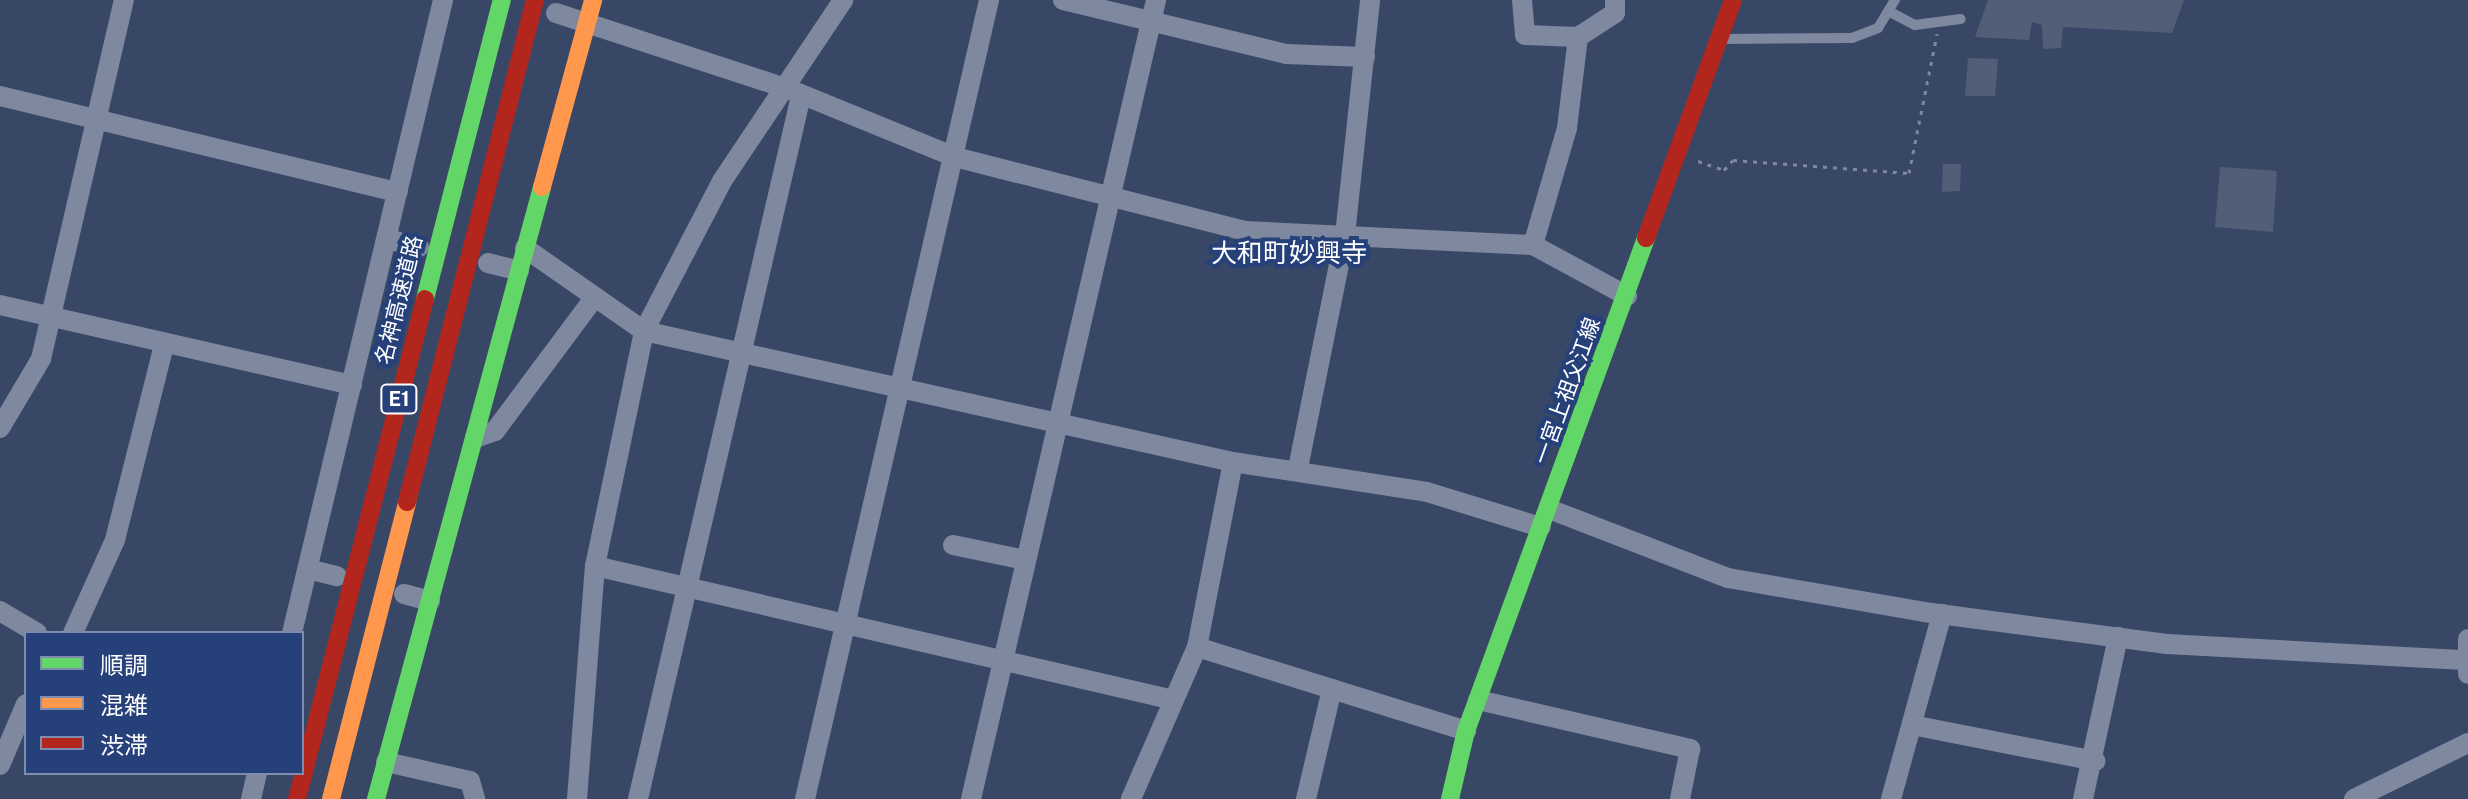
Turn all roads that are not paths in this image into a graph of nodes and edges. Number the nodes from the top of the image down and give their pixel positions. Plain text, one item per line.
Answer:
1 (124, 0) edge
2 (443, 0) edge
3 (502, 0) edge
4 (535, 0) edge
5 (593, 0) edge
6 (843, 0) edge
7 (989, 0) edge
8 (1063, 0) edge
9 (1370, 0) edge
10 (1522, 0) edge
11 (1615, 0) edge
12 (1733, 0) edge
13 (1895, 0) edge
14 (1154, 10) edge
15 (556, 13) dead end
16 (1892, 13) junction
17 (1961, 19) dead end
18 (587, 21) junction
19 (1578, 37) junction
20 (1722, 39) junction
21 (1365, 57) junction
22 (794, 92) junction
23 (0, 96) edge
24 (96, 120) junction
25 (955, 157) junction
26 (398, 192) junction
27 (1112, 193) junction
28 (1345, 235) junction
29 (387, 239) junction
30 (1533, 245) junction
31 (419, 247) dead end
32 (525, 248) junction
33 (488, 263) dead end
34 (519, 271) junction
35 (1627, 296) junction
36 (592, 301) junction
37 (0, 305) edge
38 (52, 318) junction
39 (644, 331) junction
40 (164, 345) junction
41 (743, 356) junction
42 (352, 385) junction
43 (901, 391) junction
44 (0, 428) edge
45 (1057, 428) junction
46 (475, 438) junction
47 (1233, 462) junction
48 (1298, 468) junction
49 (1545, 518) junction
50 (953, 545) dead end
51 (1025, 560) junction
52 (595, 566) junction
53 (308, 569) junction
54 (337, 576) dead end
55 (689, 587) junction
56 (404, 594) dead end
57 (430, 601) junction
58 (0, 611) edge
59 (1942, 614) junction
60 (846, 624) junction
61 (34, 631) edge
62 (74, 631) edge
63 (292, 631) edge
64 (2118, 637) junction
65 (2468, 639) edge
66 (1197, 647) junction
67 (1005, 659) junction
68 (2467, 667) edge
69 (1332, 689) junction
70 (1174, 700) junction
71 (1478, 700) junction
72 (24, 709) edge
73 (1912, 725) junction
74 (1466, 731) junction
75 (2468, 743) edge
76 (2095, 761) junction
77 (386, 762) junction
78 (0, 765) edge
79 (304, 772) edge
80 (257, 775) edge
81 (303, 775) edge
82 (2385, 790) edge
83 (251, 799) edge
84 (297, 799) edge
85 (331, 799) edge
86 (376, 799) edge
87 (475, 799) edge
88 (577, 799) edge
89 (638, 799) edge
90 (805, 799) edge
91 (971, 799) edge
92 (1131, 799) edge
93 (1306, 799) edge
94 (1450, 799) edge
95 (1680, 799) edge
96 (1891, 799) edge
97 (2083, 799) edge
98 (2354, 799) edge

1 - 24 street
2 - 26 street
3 - 79 main road, 名神高速道路 / E1
4 - 85 main road, E1
5 - 18 main road
6 - 22 street
7 - 25 street
8 - 14 street
9 - 21 street
10 - 19 street
11 - 19 street
12 - 20 main road, 一宮上祖父江線
13 - 16 lane
14 - 21 street
14 - 27 street
15 - 18 street
16 - 17 lane
16 - 20 lane
18 - 22 street
18 - 32 main road
19 - 30 street
20 - 35 main road, 一宮上祖父江線
21 - 28 street
22 - 25 street
22 - 39 street
22 - 41 street
23 - 24 street
24 - 26 street
24 - 38 street
25 - 27 street
25 - 43 street
26 - 29 street
27 - 28 street
27 - 45 street
28 - 30 street
28 - 48 street
29 - 31 street
29 - 42 street
30 - 35 street
32 - 34 main road
32 - 36 street
33 - 34 street
34 - 46 main road
35 - 49 main road, 一宮上祖父江線
36 - 39 street
36 - 46 street
37 - 38 street
38 - 40 street
38 - 44 street
39 - 41 street
39 - 52 street
40 - 42 street
40 - 62 street
41 - 43 street
41 - 55 street
42 - 53 street
43 - 45 street
43 - 60 street
45 - 47 street
45 - 51 street
46 - 57 main road
47 - 48 street
47 - 66 street
48 - 49 street
49 - 59 street
49 - 71 main road, 一宮上祖父江線
50 - 51 street
51 - 67 street
52 - 55 street
52 - 88 street
53 - 54 street
53 - 63 street
55 - 60 street
55 - 89 street
56 - 57 street
57 - 77 main road
58 - 61 street
59 - 64 street
59 - 73 street
60 - 67 street
60 - 90 street
64 - 68 street
64 - 76 street
65 - 68 street
66 - 69 street
66 - 70 street
67 - 70 street
67 - 91 street
69 - 74 street
69 - 93 street
70 - 92 street
71 - 74 main road, 一宮上祖父江線
71 - 95 street
72 - 78 street
73 - 76 street
73 - 96 street
74 - 94 main road, 一宮上祖父江線
75 - 82 street
76 - 97 street
77 - 86 main road
77 - 87 street
80 - 83 street
81 - 84 main road, 名神高速道路 / E1
82 - 98 street

